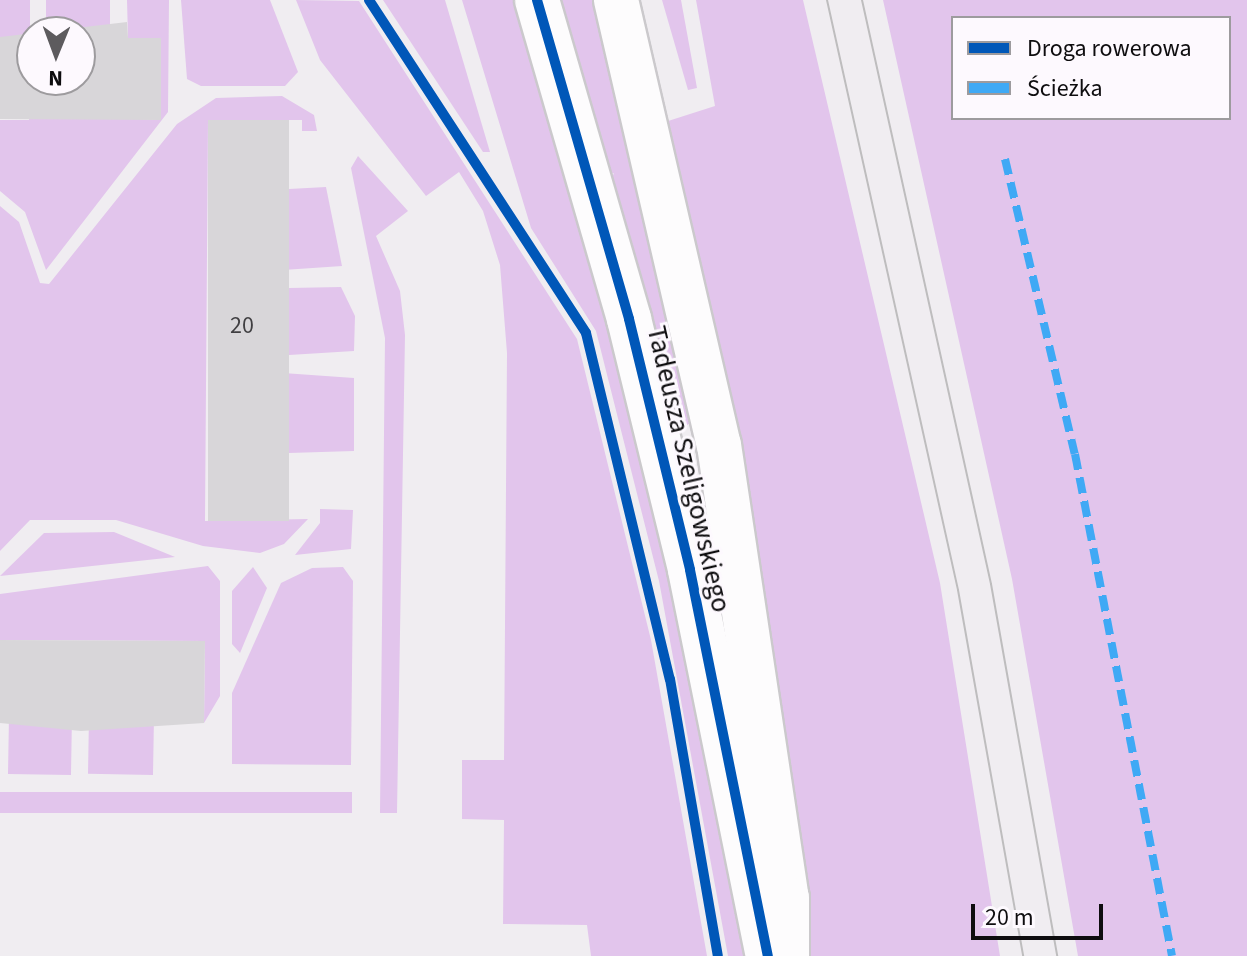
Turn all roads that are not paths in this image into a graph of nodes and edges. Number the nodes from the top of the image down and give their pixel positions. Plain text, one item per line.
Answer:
1 (537, 0) edge
2 (616, 0) edge
3 (768, 956) edge
4 (787, 956) edge

1 - 3 street, Tadeusza Szeligowskiego
2 - 4 street, Tadeusza Szeligowskiego

